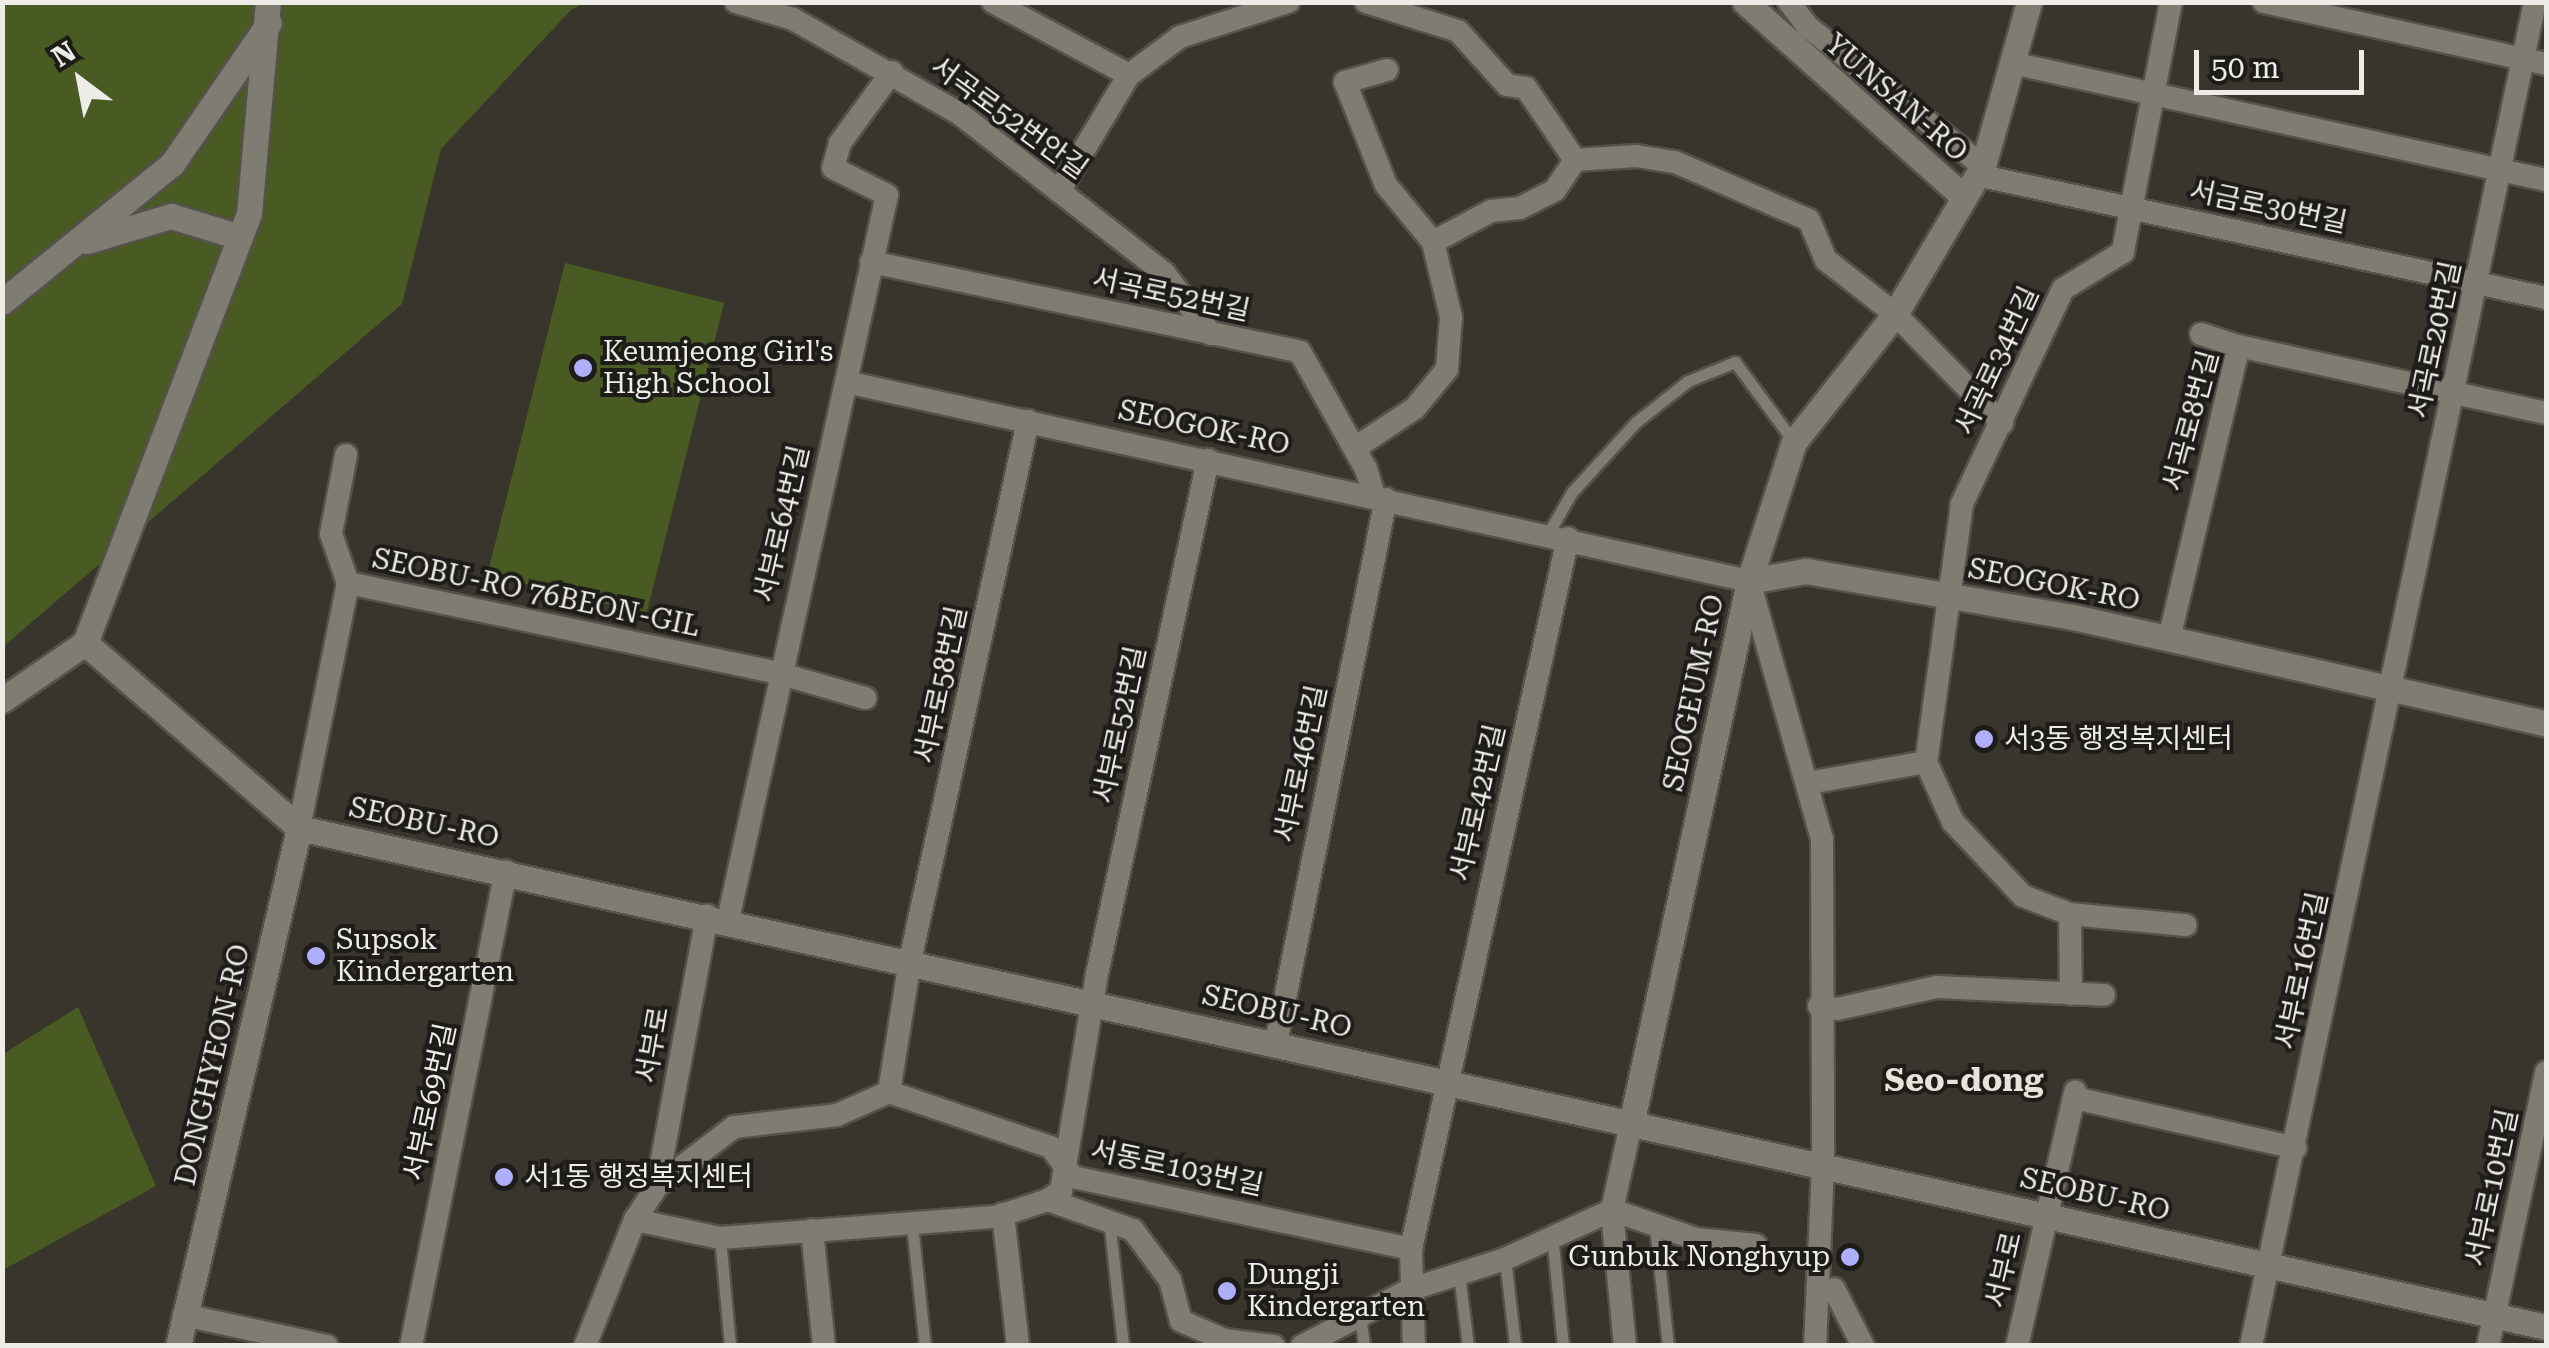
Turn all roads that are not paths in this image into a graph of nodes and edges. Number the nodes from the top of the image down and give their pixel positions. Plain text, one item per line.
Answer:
1 (736, 2) edge
2 (994, 2) edge
3 (1288, 2) edge
4 (1366, 2) edge
5 (1745, 2) edge
6 (1789, 2) edge
7 (2029, 2) edge
8 (2171, 2) edge
9 (2264, 2) edge
10 (2535, 2) edge
11 (270, 10) edge
12 (2012, 62) junction
13 (2535, 62) edge
14 (1388, 70) dead end
15 (892, 72) junction
16 (1129, 74) junction
17 (2153, 94) junction
18 (1574, 160) junction
19 (2501, 170) junction
20 (1975, 179) junction
21 (2546, 180) edge
22 (1060, 191) junction
23 (2132, 208) junction
24 (240, 237) junction
25 (1433, 242) junction
26 (77, 244) junction
27 (870, 262) junction
28 (2477, 283) junction
29 (2546, 298) edge
30 (2, 302) edge
31 (1895, 314) junction
32 (1210, 334) junction
33 (2200, 334) dead end
34 (2239, 346) junction
35 (846, 382) junction
36 (2455, 393) junction
37 (2546, 413) edge
38 (1028, 421) junction
39 (2002, 423) junction
40 (1794, 442) junction
41 (1354, 448) junction
42 (346, 455) dead end
43 (1208, 460) junction
44 (1380, 497) junction
45 (1558, 535) junction
46 (1749, 581) junction
47 (348, 583) junction
48 (1948, 596) junction
49 (2169, 638) junction
50 (85, 644) junction
51 (778, 674) junction
52 (2393, 689) junction
53 (865, 698) dead end
54 (2, 700) edge
55 (2546, 724) edge
56 (1926, 762) junction
57 (1808, 783) junction
58 (299, 828) junction
59 (506, 871) junction
60 (2070, 914) junction
61 (717, 918) junction
62 (2185, 925) dead end
63 (910, 962) junction
64 (2071, 994) junction
65 (2104, 996) dead end
66 (1096, 1003) junction
67 (1819, 1006) junction
68 (1276, 1043) junction
69 (2546, 1072) edge
70 (1448, 1082) junction
71 (890, 1092) junction
72 (1632, 1120) junction
73 (2295, 1148) junction
74 (1062, 1162) junction
75 (1823, 1166) junction
76 (658, 1186) junction
77 (1048, 1200) junction
78 (1612, 1210) junction
79 (1003, 1214) junction
80 (2048, 1216) junction
81 (1109, 1219) junction
82 (635, 1220) junction
83 (912, 1224) junction
84 (1655, 1226) junction
85 (812, 1230) junction
86 (1552, 1234) junction
87 (720, 1238) junction
88 (1756, 1245) dead end
89 (1410, 1249) junction
90 (1505, 1259) junction
91 (2268, 1265) junction
92 (1459, 1274) junction
93 (1834, 1289) dead end
94 (1409, 1290) junction
95 (184, 1316) junction
96 (1360, 1316) junction
97 (2495, 1316) junction
98 (2546, 1327) edge
99 (1225, 1343) edge
100 (1314, 1343) edge
101 (178, 1346) edge
102 (327, 1346) edge
103 (410, 1346) edge
104 (586, 1346) edge
105 (730, 1346) edge
106 (824, 1346) edge
107 (925, 1346) edge
108 (1018, 1346) edge
109 (1123, 1346) edge
110 (1274, 1346) edge
111 (1364, 1346) edge
112 (1414, 1346) edge
113 (1468, 1346) edge
114 (1515, 1346) edge
115 (1563, 1346) edge
116 (1625, 1346) edge
117 (1668, 1346) edge
118 (1814, 1346) edge
119 (1863, 1346) edge
120 (2017, 1346) edge
121 (2252, 1346) edge
122 (2488, 1346) edge

1 - 15 street, 서곡로52번안길
2 - 16 street
3 - 16 street
4 - 18 street
5 - 20 street, YUNSAN-RO
6 - 20 street
7 - 12 street, SEOGEUM-RO
8 - 17 street, 서곡로34번길
9 - 13 street
10 - 13 street, 서곡로20번길
11 - 24 street
11 - 26 street
12 - 17 street
12 - 20 street, SEOGEUM-RO
13 - 19 street, 서곡로20번길
14 - 25 street
15 - 22 street, 서곡로52번안길
15 - 27 street, 서부로64번길
16 - 22 street
17 - 19 street
17 - 23 street, 서곡로34번길
18 - 25 street
18 - 31 street
19 - 21 street
19 - 28 street, 서곡로20번길
20 - 23 street, 서금로30번길
20 - 31 street, SEOGEUM-RO
22 - 32 street, 서곡로52번안길
23 - 28 street, 서금로30번길
23 - 39 street, 서곡로34번길
24 - 26 street
24 - 50 street
25 - 41 street
26 - 30 street
27 - 32 street, 서곡로52번길
27 - 35 street, 서부로64번길
28 - 29 street, 서금로30번길
28 - 36 street, 서곡로20번길
31 - 39 street
31 - 40 street, SEOGEUM-RO
32 - 41 street, 서곡로52번길
33 - 34 street
34 - 36 street, 서곡로8번길
34 - 49 street, 서곡로8번길
35 - 38 street, SEOGOK-RO
35 - 51 street, 서부로64번길
36 - 37 street, 서곡로8번길
36 - 52 street, 서곡로20번길
38 - 43 street, SEOGOK-RO
38 - 63 street, 서부로58번길
39 - 48 street, 서곡로34번길
40 - 45 lane
40 - 46 street, SEOGEUM-RO
41 - 44 street, 서곡로52번길
42 - 47 street
43 - 44 street, SEOGOK-RO
43 - 66 street, 서부로52번길
44 - 45 street, SEOGOK-RO
44 - 68 street, 서부로46번길
45 - 46 street, SEOGOK-RO
45 - 70 street, 서부로42번길
46 - 48 street, SEOGOK-RO
46 - 57 street
46 - 72 street, SEOGEUM-RO
47 - 51 street, SEOBU-RO 76BEON-GIL
47 - 58 street, SEOBU-RO 76BEON-GIL
48 - 49 street, SEOGOK-RO
48 - 56 street, 서곡로34번길
49 - 52 street, SEOGOK-RO
50 - 54 street
50 - 58 street, SEOBU-RO
51 - 53 street, SEOBU-RO 76BEON-GIL
51 - 61 street, 서부로64번길
52 - 55 street, SEOGOK-RO
52 - 73 street, 서부로16번길
56 - 57 street
56 - 60 street
57 - 67 street
58 - 59 street, SEOBU-RO
58 - 95 street, DONGHYEON-RO
59 - 61 street, SEOBU-RO
59 - 103 street, 서부로69번길
60 - 62 street
60 - 64 street
61 - 63 street, SEOBU-RO
61 - 76 street, 서부로
63 - 66 street, SEOBU-RO
63 - 71 street
64 - 65 street
64 - 67 street
66 - 68 street, SEOBU-RO
66 - 74 street
67 - 75 street
68 - 70 street, SEOBU-RO
69 - 97 street, 서부로10번길
70 - 72 street, SEOBU-RO
70 - 89 street
71 - 74 street, 서동로103번길
71 - 76 street
72 - 75 street, SEOBU-RO
72 - 78 street
73 - 80 street, 서부로
73 - 91 street, 서부로16번길
74 - 77 street
74 - 89 street, 서동로103번길
75 - 80 street, SEOBU-RO
75 - 118 street
76 - 82 street
77 - 79 street
77 - 81 street
78 - 84 street
78 - 86 street
78 - 116 street
79 - 83 street
79 - 108 street
80 - 91 street, SEOBU-RO
80 - 120 street, 서부로
81 - 99 street
81 - 109 lane
82 - 87 street
82 - 104 street
83 - 85 street
83 - 107 lane
84 - 88 street
84 - 117 lane
85 - 87 street
85 - 106 street
86 - 90 street
86 - 115 lane
87 - 105 lane
89 - 94 street
90 - 92 street
90 - 114 lane
91 - 97 street, SEOBU-RO
91 - 121 street, 서부로16번길
92 - 94 street
92 - 113 lane
93 - 119 street
94 - 96 street
94 - 112 street
95 - 101 street, DONGHYEON-RO
95 - 102 street
96 - 100 street
96 - 111 lane
97 - 98 street, SEOBU-RO
97 - 122 street, 서부로10번길
99 - 110 street

